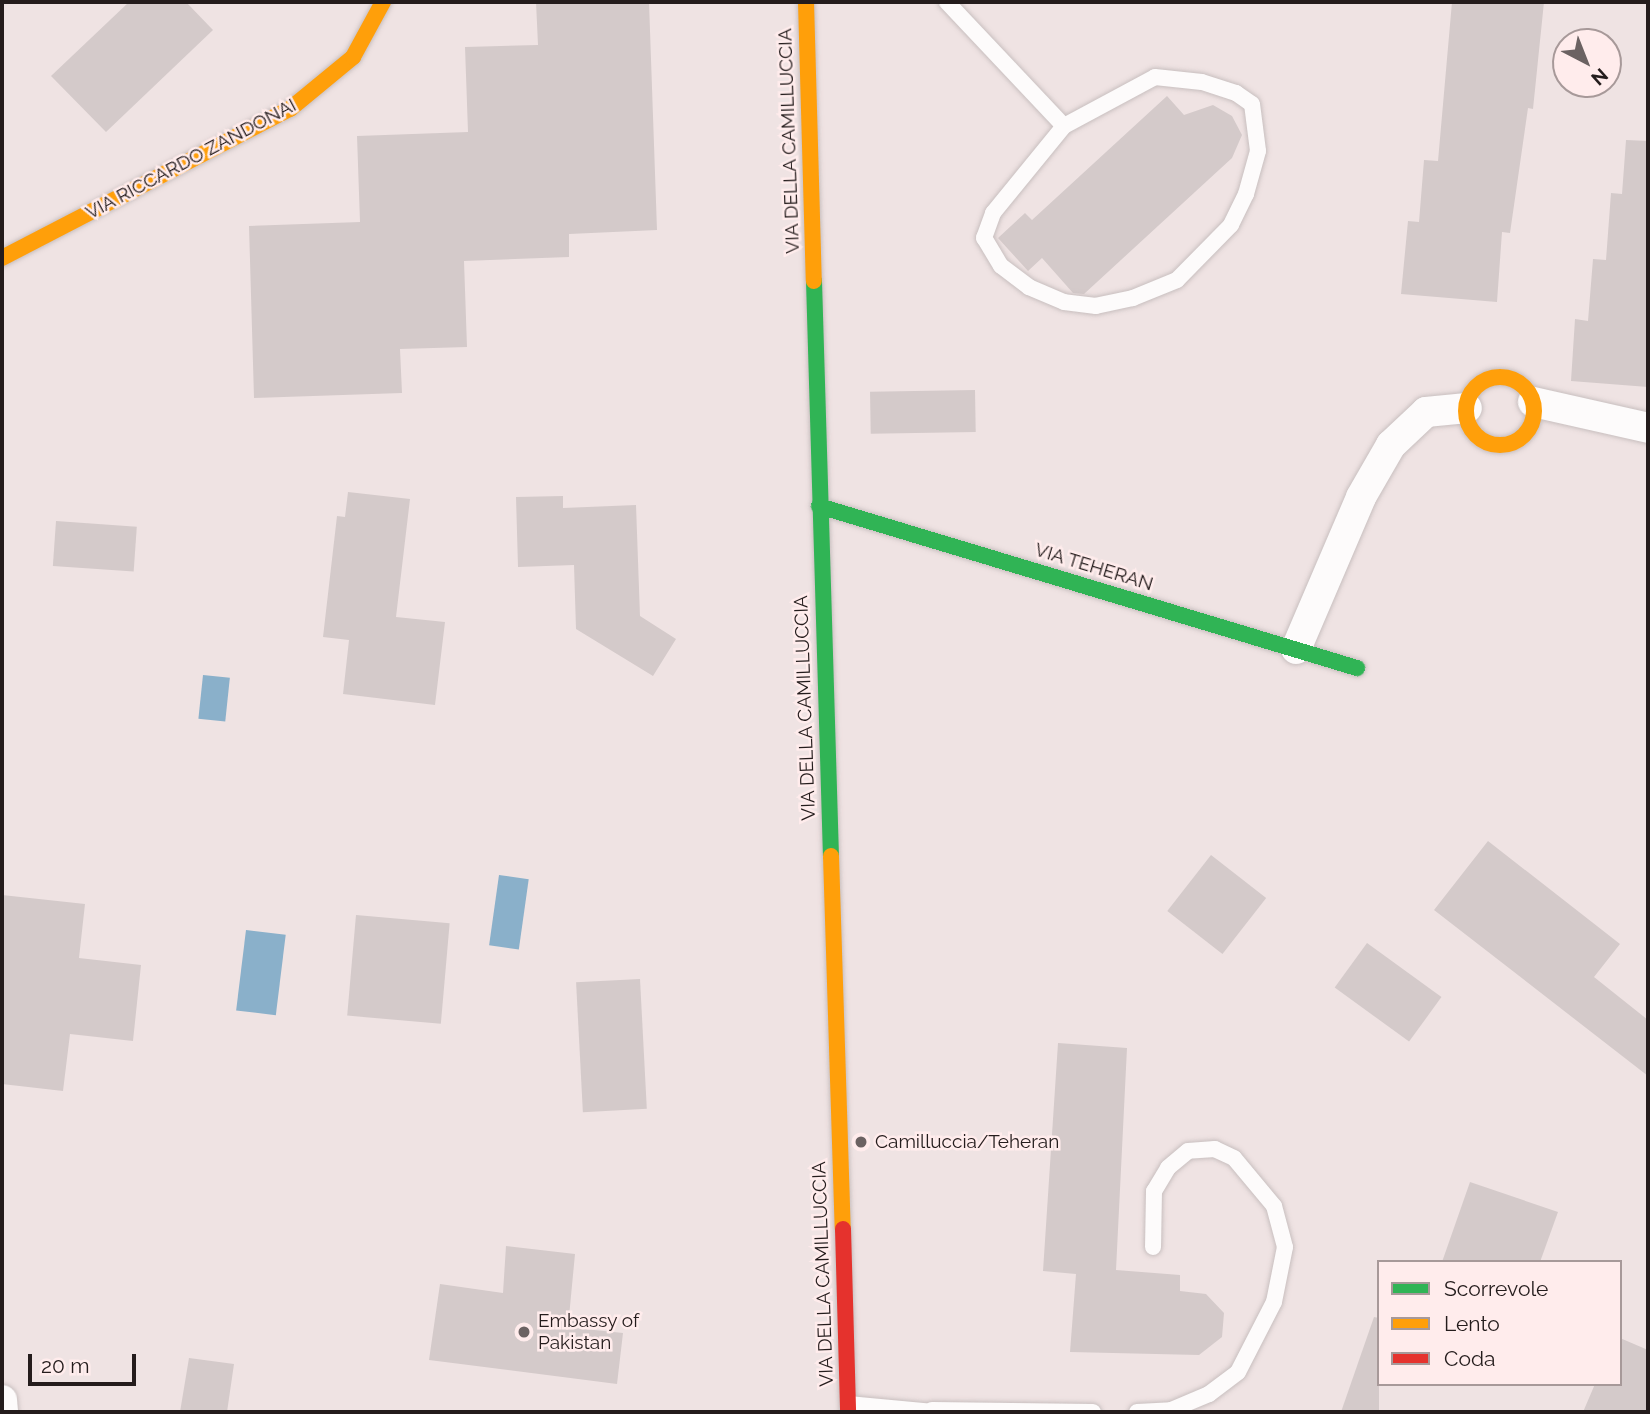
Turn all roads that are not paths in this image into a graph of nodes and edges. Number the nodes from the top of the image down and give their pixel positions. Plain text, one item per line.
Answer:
1 (383, 2) edge
2 (806, 2) edge
3 (947, 2) edge
4 (1063, 126) junction
5 (2, 258) edge
6 (1533, 402) junction
7 (1466, 408) junction
8 (1648, 428) edge
9 (819, 506) junction
10 (1296, 649) junction
11 (1357, 668) dead end
12 (1153, 1247) dead end
13 (2, 1400) edge
14 (848, 1408) edge
15 (933, 1411) edge
16 (3, 1412) edge
17 (1093, 1412) edge
18 (1137, 1412) edge

1 - 5 main road, VIA RICCARDO ZANDONAI
2 - 9 main road, VIA DELLA CAMILLUCCIA
3 - 4 lane
4 - 4 lane
6 - 7 main road
6 - 7 main road
6 - 8 street
7 - 10 street
9 - 10 main road, VIA TEHERAN
9 - 14 main road, VIA DELLA CAMILLUCCIA
10 - 11 main road, VIA TEHERAN
12 - 18 lane
13 - 16 street
14 - 15 lane
15 - 17 lane

